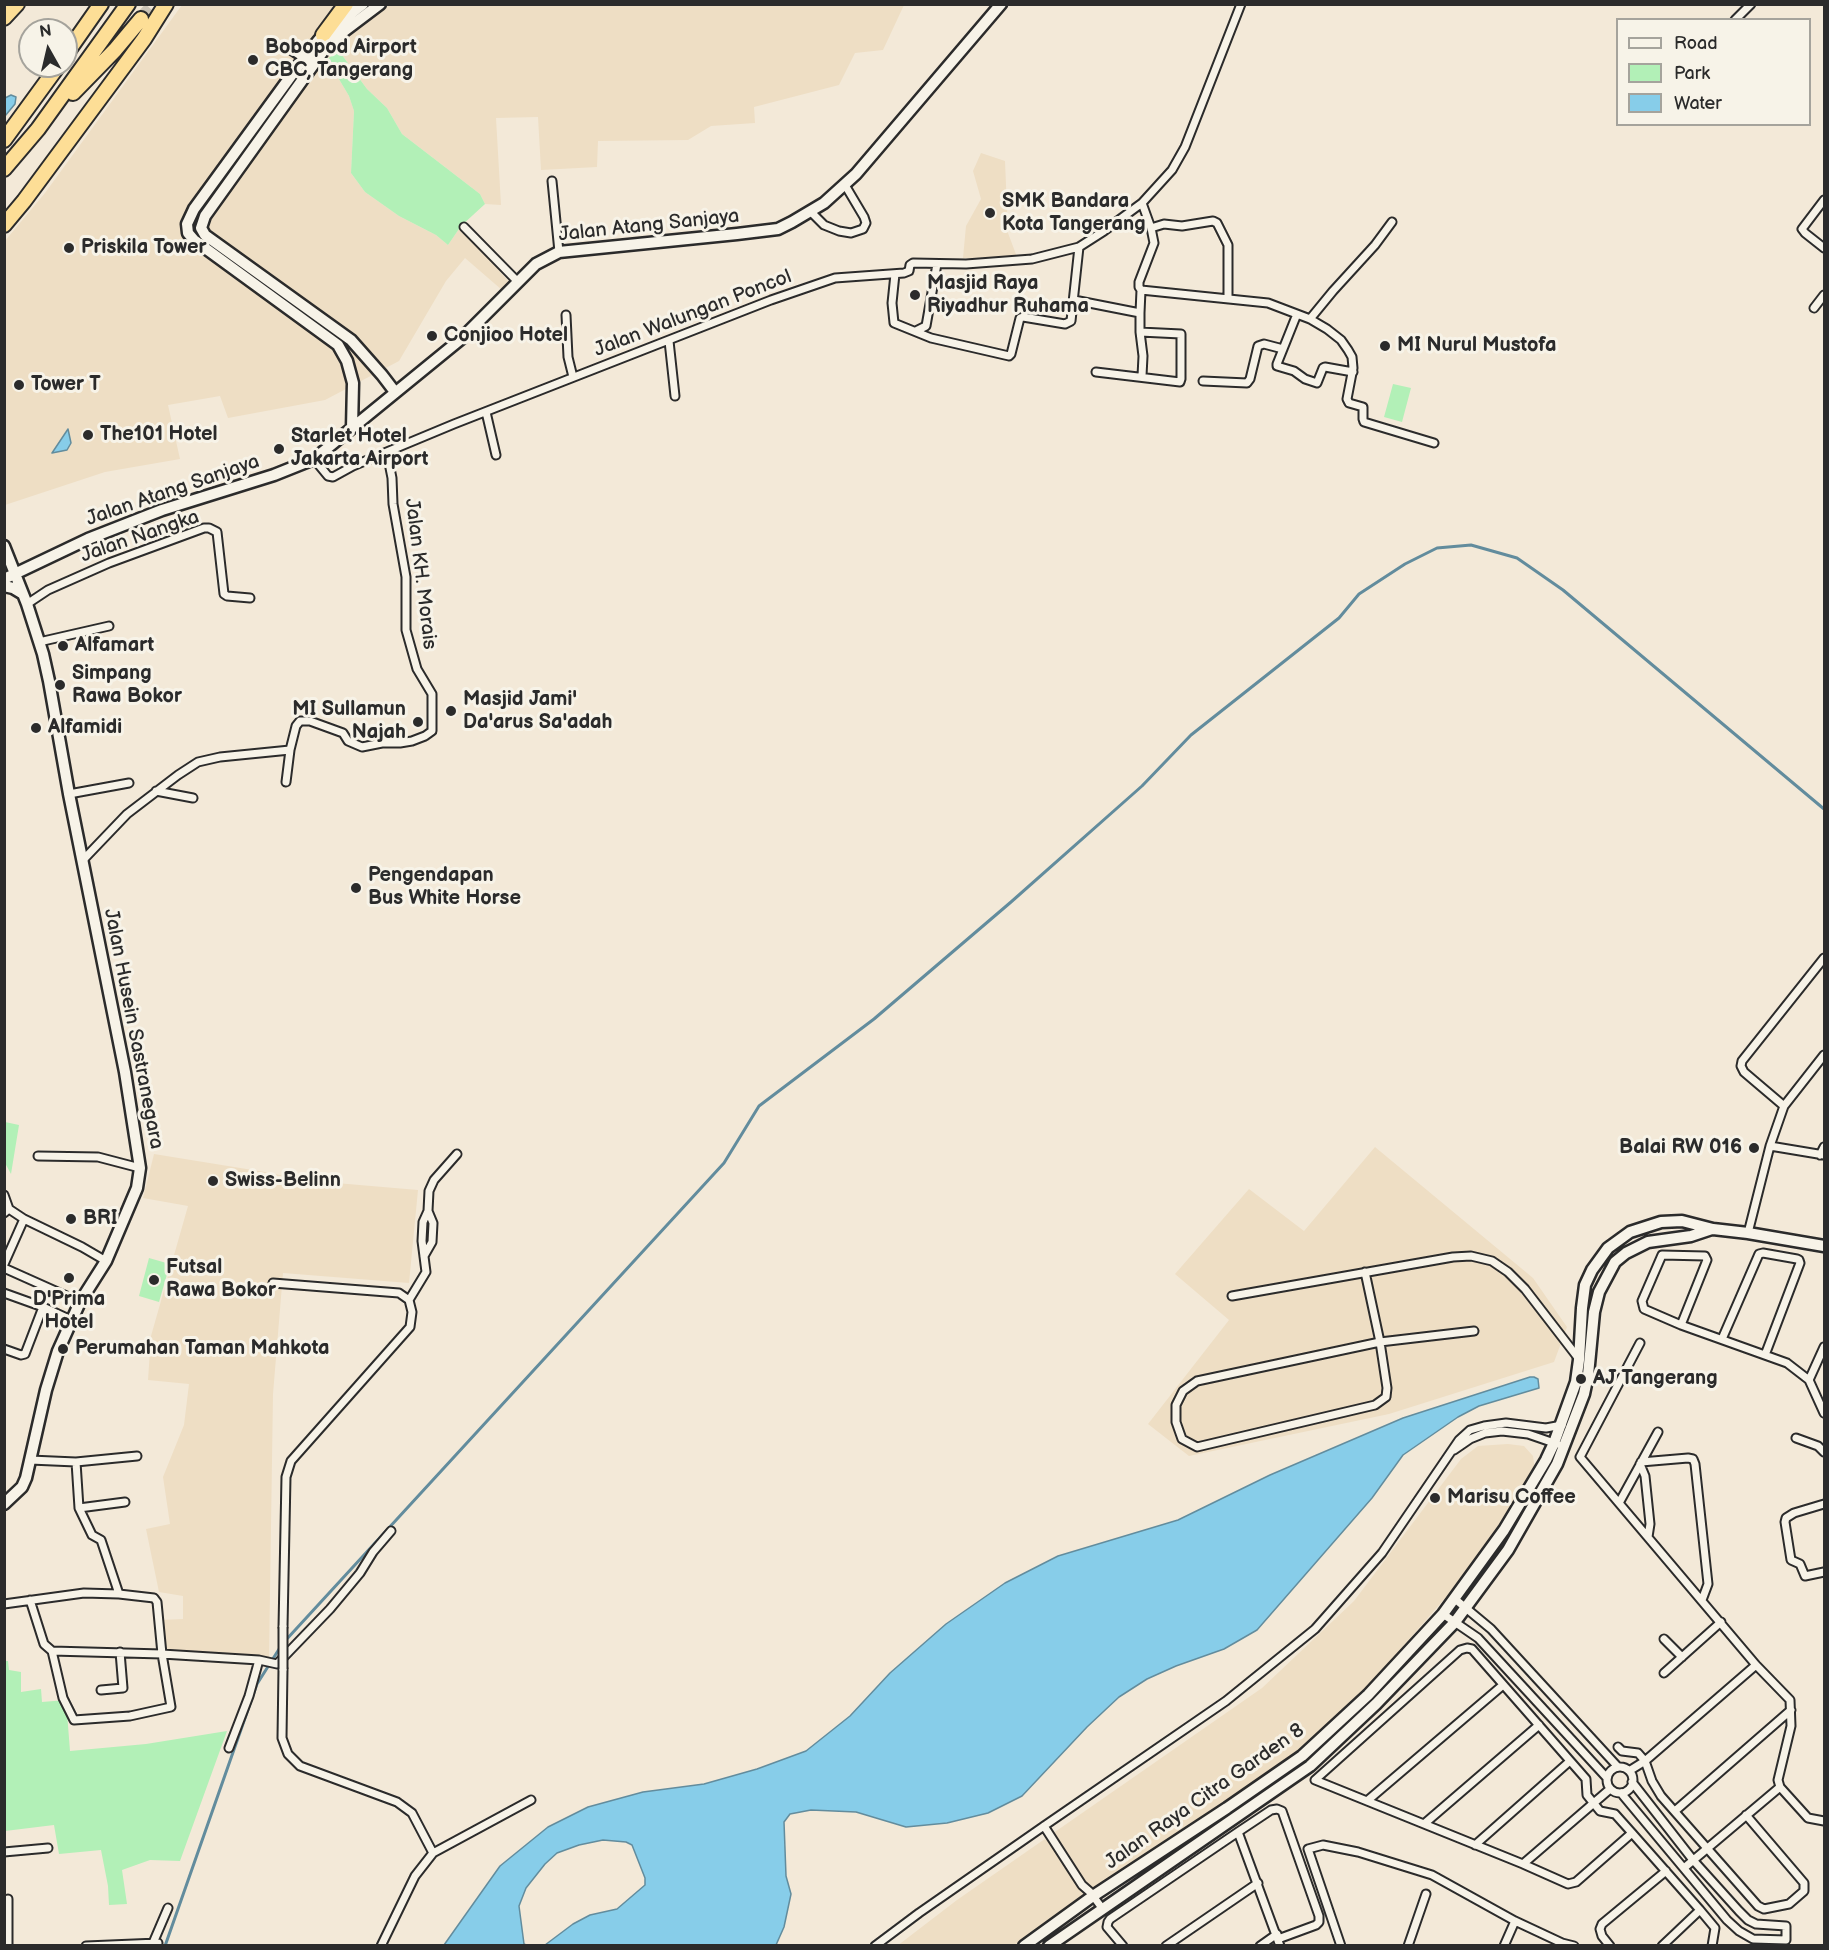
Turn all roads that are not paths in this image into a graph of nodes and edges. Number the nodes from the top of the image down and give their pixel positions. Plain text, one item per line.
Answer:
1 (17, 4) edge
2 (101, 4) edge
3 (128, 4) edge
4 (166, 4) edge
5 (346, 4) edge
6 (363, 4) edge
7 (380, 4) edge
8 (1000, 4) edge
9 (1241, 4) edge
10 (1751, 4) edge
11 (4, 18) edge
12 (1737, 18) edge
13 (141, 19) tunnel mouth
14 (323, 35) junction
15 (78, 37) edge
16 (291, 48) dead end
17 (309, 60) junction
18 (49, 78) edge
19 (38, 129) junction
20 (4, 140) edge
21 (4, 169) edge
22 (552, 181) dead end
23 (845, 184) junction
24 (1824, 200) edge
25 (1143, 208) junction
26 (811, 212) junction
27 (1392, 222) dead end
28 (4, 225) edge
29 (464, 227) dead end
30 (1151, 228) junction
31 (1824, 248) edge
32 (1078, 251) junction
33 (558, 252) junction
34 (937, 264) junction
35 (895, 276) junction
36 (518, 282) junction
37 (1141, 290) junction
38 (1824, 295) edge
39 (1228, 299) junction
40 (1074, 300) junction
41 (1814, 308) dead end
42 (1140, 313) junction
43 (566, 315) dead end
44 (1297, 315) junction
45 (1310, 319) junction
46 (916, 331) junction
47 (1140, 332) junction
48 (669, 341) junction
49 (1283, 349) junction
50 (1096, 372) dead end
51 (1353, 372) junction
52 (571, 374) dead end
53 (1142, 376) junction
54 (1203, 381) dead end
55 (395, 392) junction
56 (675, 396) dead end
57 (486, 412) junction
58 (352, 428) junction
59 (1434, 443) dead end
60 (387, 453) junction
61 (496, 455) dead end
62 (314, 459) junction
63 (6, 549) edge
64 (36, 562) junction
65 (10, 572) edge
66 (4, 579) edge
67 (4, 586) edge
68 (250, 598) dead end
69 (25, 599) junction
70 (109, 626) dead end
71 (39, 642) junction
72 (290, 750) junction
73 (285, 782) dead end
74 (129, 783) dead end
75 (156, 791) junction
76 (69, 794) junction
77 (193, 798) dead end
78 (83, 860) junction
79 (1824, 958) edge
80 (1824, 1055) edge
81 (1784, 1106) junction
82 (1770, 1146) junction
83 (1824, 1147) edge
84 (457, 1154) dead end
85 (1822, 1155) edge
86 (38, 1156) dead end
87 (140, 1168) junction
88 (4, 1195) edge
89 (7, 1211) edge
90 (24, 1219) junction
91 (1713, 1229) junction
92 (1748, 1233) junction
93 (1824, 1246) edge
94 (106, 1261) junction
95 (4, 1266) edge
96 (1365, 1272) junction
97 (273, 1282) dead end
98 (4, 1293) edge
99 (1232, 1296) dead end
100 (409, 1300) junction
101 (80, 1302) junction
102 (43, 1307) junction
103 (71, 1320) junction
104 (1681, 1325) junction
105 (1474, 1331) dead end
106 (1722, 1339) junction
107 (1380, 1342) junction
108 (1640, 1343) dead end
109 (4, 1349) edge
110 (1824, 1349) edge
111 (1765, 1355) junction
112 (1584, 1362) junction
113 (1809, 1380) junction
114 (1824, 1413) edge
115 (1562, 1425) junction
116 (1658, 1432) dead end
117 (1796, 1438) dead end
118 (1559, 1446) junction
119 (1452, 1452) junction
120 (1824, 1452) edge
121 (136, 1456) dead end
122 (30, 1460) junction
123 (76, 1462) junction
124 (1641, 1463) junction
125 (125, 1502) dead end
126 (1619, 1503) junction
127 (4, 1504) edge
128 (1824, 1504) edge
129 (79, 1508) junction
130 (391, 1531) dead end
131 (1648, 1536) junction
132 (1824, 1572) edge
133 (119, 1594) junction
134 (1455, 1599) junction
135 (30, 1600) junction
136 (1702, 1600) junction
137 (4, 1604) edge
138 (1466, 1608) junction
139 (1443, 1614) junction
140 (1455, 1622) junction
141 (1721, 1622) junction
142 (1664, 1639) dead end
143 (51, 1651) junction
144 (120, 1652) junction
145 (162, 1654) junction
146 (1682, 1657) junction
147 (262, 1661) junction
148 (1756, 1665) junction
149 (1664, 1673) dead end
150 (1503, 1685) junction
151 (101, 1690) dead end
152 (1791, 1710) junction
153 (1539, 1725) junction
154 (1618, 1746) dead end
155 (229, 1748) dead end
156 (1570, 1761) junction
157 (1645, 1761) junction
158 (1618, 1767) junction
159 (1629, 1771) junction
160 (1607, 1778) junction
161 (1632, 1782) junction
162 (1780, 1787) junction
163 (1610, 1789) junction
164 (1621, 1793) junction
165 (531, 1800) dead end
166 (1367, 1801) junction
167 (1594, 1803) junction
168 (1675, 1811) junction
169 (1746, 1815) junction
170 (1824, 1821) edge
171 (1424, 1824) junction
172 (1044, 1826) junction
173 (1238, 1832) junction
174 (1632, 1833) junction
175 (1475, 1845) junction
176 (48, 1848) dead end
177 (1708, 1848) junction
178 (4, 1852) edge
179 (433, 1853) junction
180 (1693, 1860) junction
181 (1523, 1864) junction
182 (1684, 1868) junction
183 (1666, 1871) junction
184 (1258, 1883) junction
185 (1092, 1894) junction
186 (1426, 1894) dead end
187 (8, 1899) dead end
188 (168, 1908) dead end
189 (1101, 1908) junction
190 (1700, 1910) junction
191 (1515, 1921) junction
192 (1278, 1940) edge
193 (1056, 1944) edge
194 (8, 1946) edge
195 (86, 1946) edge
196 (381, 1946) edge
197 (875, 1946) edge
198 (1024, 1946) edge
199 (1123, 1946) edge
200 (1166, 1946) edge
201 (1260, 1946) edge
202 (1341, 1946) edge
203 (1408, 1946) edge
204 (1504, 1946) edge
205 (1574, 1946) edge
206 (1610, 1946) edge
207 (1662, 1946) edge
208 (1712, 1946) edge

1 - 11 highway
2 - 15 highway
3 - 19 highway
4 - 28 highway
5 - 14 highway
6 - 14 street
7 - 17 street
8 - 23 street, Jalan Atang Sanjaya
9 - 25 street, Jalan Walungan Poncol
10 - 12 street
13 - 19 highway
14 - 17 street
16 - 17 street
17 - 55 street
17 - 58 street
18 - 20 highway
19 - 21 highway
22 - 33 street
23 - 26 street, Jalan Atang Sanjaya
23 - 26 street
24 - 31 street
25 - 30 street
25 - 32 street, Jalan Walungan Poncol
26 - 33 street, Jalan Atang Sanjaya
27 - 45 street
29 - 36 street
30 - 37 street
30 - 39 street
32 - 34 street, Jalan Walungan Poncol
32 - 40 street
33 - 36 street, Jalan Atang Sanjaya
34 - 35 street, Jalan Walungan Poncol
34 - 46 street
35 - 46 street
35 - 48 street, Jalan Walungan Poncol
36 - 55 street, Jalan Atang Sanjaya
37 - 39 street
37 - 42 street
38 - 41 street
39 - 44 street
40 - 42 street
40 - 46 street
42 - 47 street
43 - 52 street
44 - 45 street
44 - 49 street
45 - 51 street
47 - 53 street
47 - 53 street
48 - 56 street
48 - 57 street, Jalan Walungan Poncol
49 - 51 street
49 - 54 street
50 - 53 street
51 - 59 street
55 - 58 street, Jalan Atang Sanjaya
57 - 60 street, Jalan Walungan Poncol
57 - 61 street
58 - 62 street, Jalan Atang Sanjaya
60 - 62 street, Jalan Walungan Poncol
60 - 72 street, Jalan KH. Morais
62 - 64 street, Jalan Atang Sanjaya
63 - 64 street
63 - 65 street, Jalan Husein Sastranegara
64 - 65 street, Jalan Atang Sanjaya
64 - 69 street
65 - 66 street
65 - 69 street, Jalan Husein Sastranegara
67 - 69 street
68 - 69 street, Jalan Nangka
69 - 71 street, Jalan Husein Sastranegara
70 - 71 street
71 - 76 street, Jalan Husein Sastranegara
72 - 73 street
72 - 75 street
74 - 76 street
75 - 77 street
75 - 78 street
76 - 78 street, Jalan Husein Sastranegara
78 - 87 street, Jalan Husein Sastranegara
79 - 81 street
80 - 81 street
81 - 82 street
82 - 85 street
82 - 92 street
83 - 85 street
84 - 100 street
86 - 87 street
87 - 94 street, Jalan Husein Sastranegara
88 - 89 street
89 - 90 street
90 - 94 street
90 - 95 street
91 - 92 street
91 - 112 street, Jalan Raya Citra Garden 8
91 - 112 street, Jalan Raya Citra Garden 8
92 - 93 street
94 - 101 street, Jalan Husein Sastranegara
95 - 101 street
96 - 99 street
96 - 107 street
96 - 112 street
97 - 100 street
98 - 102 street
100 - 179 street, bridge
101 - 103 street, Jalan Husein Sastranegara
102 - 103 street
102 - 109 street
103 - 122 street, Jalan Husein Sastranegara
104 - 104 street
104 - 106 street
105 - 107 street
106 - 111 street
106 - 111 street
107 - 107 street
108 - 126 street
110 - 113 street
111 - 113 street
112 - 115 street, Jalan Raya Citra Garden 8
112 - 118 street, Jalan Raya Citra Garden 8
113 - 114 street
115 - 118 street, Jalan Raya Citra Garden 8
115 - 119 street
116 - 124 street
117 - 120 street
118 - 119 street
118 - 134 street, Jalan Raya Citra Garden 8
118 - 138 street, Jalan Raya Citra Garden 8
119 - 172 street
121 - 123 street
122 - 123 street
122 - 127 street, Jalan Husein Sastranegara
123 - 129 street
124 - 126 street
124 - 131 street
124 - 136 street
125 - 129 street
126 - 131 street
128 - 132 street
129 - 133 street
130 - 147 street
131 - 136 street
133 - 135 street
133 - 145 street
134 - 138 street
134 - 139 street, Jalan Raya Citra Garden 8
135 - 137 street
135 - 143 street
136 - 141 street
138 - 140 street, Jalan Raya Citra Garden 8
138 - 158 street
139 - 140 street
139 - 185 street, Jalan Raya Citra Garden 8
140 - 160 street
140 - 189 street, Jalan Raya Citra Garden 8
141 - 146 street
141 - 148 street
142 - 146 street
143 - 144 street
143 - 145 street
144 - 145 street
144 - 151 street
145 - 147 street
146 - 149 street
147 - 155 street
148 - 152 street
148 - 157 street
150 - 153 street
150 - 166 street
150 - 166 street
152 - 162 street
152 - 168 street
153 - 156 street
153 - 171 street
154 - 157 street
156 - 167 street
156 - 175 street
157 - 159 street
157 - 168 street
158 - 159 street
158 - 160 street
159 - 161 street
160 - 163 street
161 - 164 street
161 - 180 street
162 - 169 street
162 - 170 street
163 - 164 street
163 - 167 street
164 - 182 street
165 - 179 street
166 - 171 street
167 - 174 street
167 - 181 street
168 - 177 street
169 - 177 street
169 - 177 street
171 - 175 street
172 - 185 street
172 - 197 street
173 - 184 street
173 - 192 street
173 - 199 street
174 - 181 street
174 - 183 street
175 - 181 street
176 - 178 street
177 - 180 street
179 - 196 street
180 - 182 street
180 - 182 street
183 - 190 street
183 - 206 street
184 - 192 street
184 - 200 street
185 - 189 street
185 - 198 street, Jalan Raya Citra Garden 8
186 - 203 street
187 - 194 street
188 - 195 street
189 - 193 street, Jalan Raya Citra Garden 8
190 - 207 street
190 - 208 street
191 - 202 street
191 - 204 street
191 - 205 street
192 - 201 street

